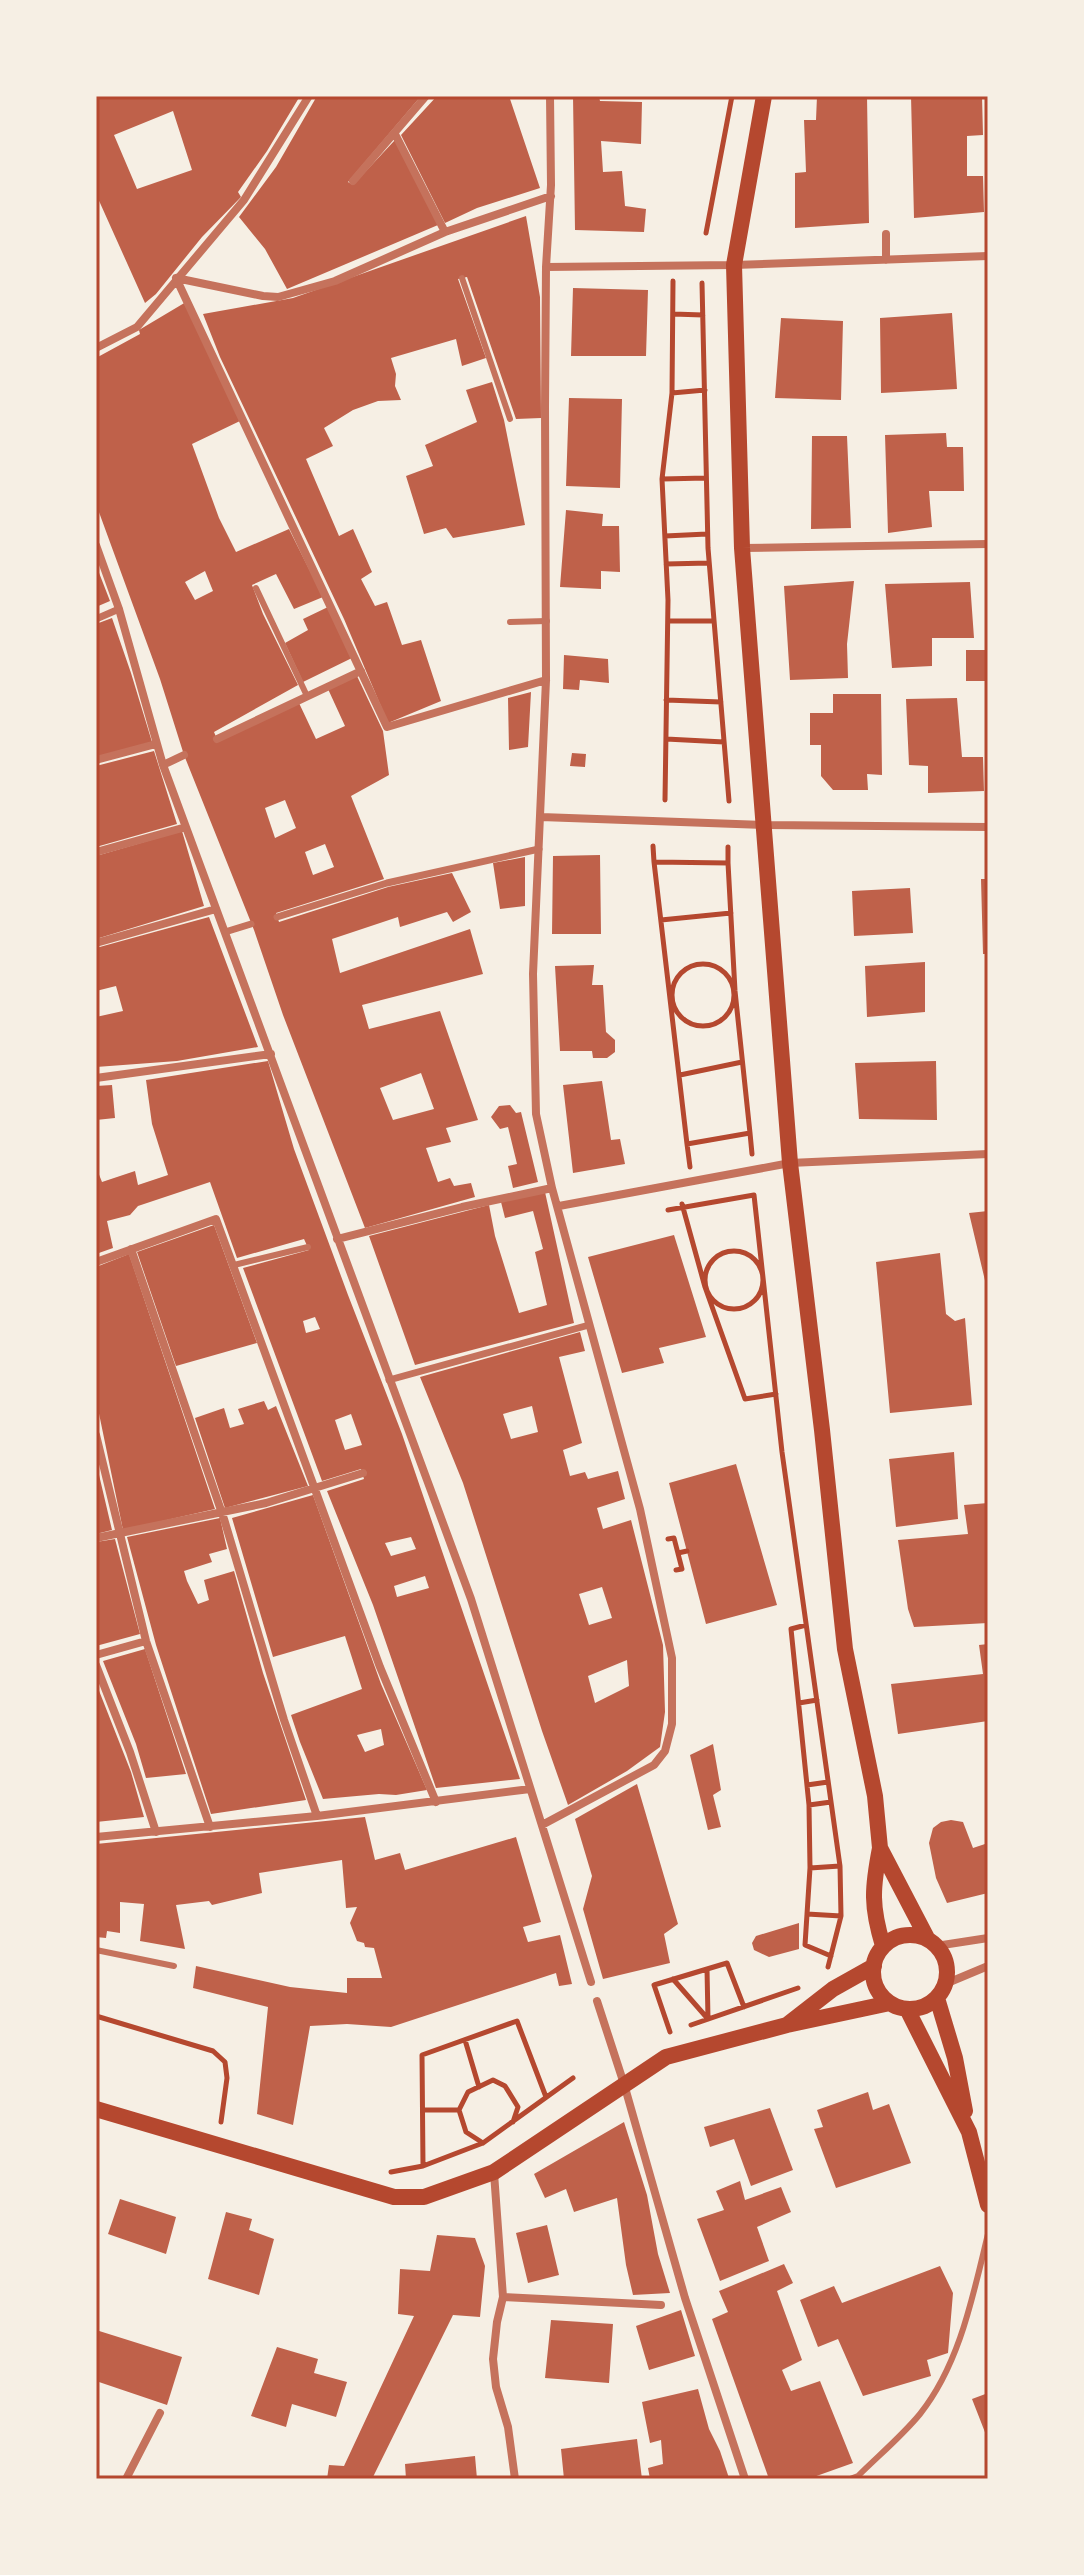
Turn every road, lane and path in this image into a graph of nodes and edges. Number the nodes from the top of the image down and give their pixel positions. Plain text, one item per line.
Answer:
1 (426, 96) edge
2 (550, 96) edge
3 (732, 96) edge
4 (764, 96) edge
5 (306, 97) edge
6 (395, 134) junction
7 (353, 181) dead end
8 (551, 196) junction
9 (445, 232) junction
10 (706, 233) dead end
11 (886, 234) dead end
12 (448, 243) dead end
13 (988, 256) edge
14 (886, 260) junction
15 (734, 265) junction
16 (546, 267) junction
17 (674, 277) dead end
18 (702, 277) dead end
19 (176, 278) junction
20 (462, 278) dead end
21 (673, 314) junction
22 (703, 315) junction
23 (96, 348) edge
24 (705, 390) junction
25 (672, 393) junction
26 (510, 419) dead end
27 (706, 478) junction
28 (662, 479) junction
29 (707, 534) junction
30 (665, 536) junction
31 (988, 544) edge
32 (96, 545) edge
33 (742, 548) junction
34 (709, 563) junction
35 (666, 564) junction
36 (256, 588) dead end
37 (119, 609) junction
38 (96, 619) edge
39 (547, 621) junction
40 (668, 621) junction
41 (714, 621) junction
42 (510, 622) dead end
43 (361, 671) junction
44 (546, 680) junction
45 (307, 696) junction
46 (666, 700) junction
47 (721, 702) junction
48 (217, 739) dead end
49 (666, 739) junction
50 (724, 742) junction
51 (156, 744) junction
52 (184, 755) dead end
53 (96, 760) edge
54 (163, 765) junction
55 (665, 800) dead end
56 (729, 801) dead end
57 (541, 817) junction
58 (766, 825) junction
59 (186, 827) junction
60 (988, 827) edge
61 (653, 846) dead end
62 (728, 847) dead end
63 (539, 849) junction
64 (96, 852) edge
65 (654, 862) junction
66 (728, 863) junction
67 (216, 909) junction
68 (731, 913) junction
69 (277, 917) dead end
70 (661, 920) junction
71 (251, 924) dead end
72 (225, 932) junction
73 (96, 943) edge
74 (735, 991) junction
75 (671, 999) junction
76 (271, 1054) junction
77 (742, 1062) junction
78 (680, 1075) junction
79 (96, 1078) edge
80 (988, 1154) edge
81 (790, 1163) junction
82 (678, 1184) junction
83 (552, 1188) junction
84 (559, 1206) junction
85 (682, 1207) junction
86 (668, 1210) dead end
87 (332, 1241) junction
88 (308, 1247) dead end
89 (131, 1249) junction
90 (96, 1262) edge
91 (234, 1265) junction
92 (763, 1275) junction
93 (705, 1287) junction
94 (589, 1325) junction
95 (389, 1380) junction
96 (776, 1394) junction
97 (96, 1435) edge
98 (363, 1473) dead end
99 (314, 1489) junction
100 (222, 1513) junction
101 (118, 1534) junction
102 (96, 1538) edge
103 (668, 1539) dead end
104 (687, 1551) dead end
105 (678, 1553) junction
106 (676, 1570) dead end
107 (806, 1625) junction
108 (146, 1641) junction
109 (96, 1655) edge
110 (96, 1665) edge
111 (817, 1700) junction
112 (799, 1703) junction
113 (828, 1782) junction
114 (807, 1785) junction
115 (530, 1789) junction
116 (436, 1802) junction
117 (831, 1802) junction
118 (809, 1805) junction
119 (317, 1816) junction
120 (542, 1825) junction
121 (210, 1827) junction
122 (156, 1832) junction
123 (96, 1837) edge
124 (880, 1848) junction
125 (840, 1866) junction
126 (810, 1868) junction
127 (807, 1914) junction
128 (841, 1916) junction
129 (988, 1938) edge
130 (932, 1942) junction
131 (883, 1946) junction
132 (96, 1950) edge
133 (831, 1956) junction
134 (174, 1966) dead end
135 (874, 1966) junction
136 (988, 1966) edge
137 (707, 1969) junction
138 (827, 1971) dead end
139 (673, 1979) junction
140 (591, 1982) dead end
141 (801, 1987) dead end
142 (941, 1991) junction
143 (597, 2001) dead end
144 (898, 2006) junction
145 (744, 2007) junction
146 (96, 2016) edge
147 (708, 2019) junction
148 (787, 2025) junction
149 (670, 2032) junction
150 (659, 2036) dead end
151 (465, 2040) junction
152 (573, 2078) dead end
153 (624, 2084) junction
154 (479, 2087) junction
155 (546, 2097) junction
156 (96, 2109) edge
157 (423, 2110) junction
158 (459, 2110) junction
159 (513, 2122) junction
160 (231, 2126) dead end
161 (969, 2132) junction
162 (483, 2143) junction
163 (423, 2166) junction
164 (388, 2172) dead end
165 (494, 2172) junction
166 (988, 2205) edge
167 (988, 2234) edge
168 (503, 2297) junction
169 (661, 2305) dead end
170 (160, 2413) dead end
171 (126, 2479) edge
172 (515, 2479) edge
173 (745, 2479) edge
174 (850, 2479) edge

1 - 6 street
2 - 8 street
3 - 10 path
4 - 15 main road
5 - 19 street
6 - 7 street
6 - 9 street
8 - 9 street
8 - 16 street
9 - 12 lane
9 - 19 street
11 - 14 street
13 - 14 street
14 - 15 street
15 - 16 street
15 - 33 main road
16 - 39 street
17 - 21 path
18 - 22 path
19 - 23 street
19 - 43 street
20 - 26 lane
21 - 22 path
21 - 25 path
22 - 24 path
24 - 25 path
24 - 27 path
25 - 28 path
27 - 28 path
27 - 29 path
28 - 30 path
29 - 30 path
29 - 34 path
30 - 35 path
31 - 33 street
32 - 37 street
33 - 58 main road
34 - 35 path
34 - 41 path
35 - 40 path
36 - 45 lane
37 - 38 street
37 - 51 street
39 - 42 lane
39 - 44 street
40 - 41 path
40 - 46 path
41 - 47 path
43 - 44 street
43 - 45 street
44 - 57 street
45 - 48 street
46 - 47 path
46 - 49 path
47 - 50 path
49 - 50 path
49 - 55 path
50 - 56 path
51 - 53 street
51 - 54 street
52 - 54 street
54 - 59 street
57 - 58 street
57 - 63 street
58 - 60 street
58 - 81 main road
59 - 64 street
59 - 67 street
61 - 65 path
62 - 66 path
63 - 69 street
63 - 83 street
65 - 66 path
65 - 70 path
66 - 68 path
67 - 72 street
67 - 73 street
68 - 70 path
68 - 74 path
70 - 75 path
71 - 72 street
72 - 76 street
74 - 75 path
74 - 75 path
74 - 77 path
75 - 78 path
76 - 79 street
76 - 87 street
77 - 78 path
77 - 78 path
80 - 81 street
81 - 82 street
81 - 124 main road
82 - 84 street
82 - 85 path
83 - 84 street
83 - 87 street
84 - 94 street
85 - 86 path
85 - 92 path
85 - 93 path
87 - 95 street
88 - 91 lane
89 - 90 street
89 - 91 street
89 - 100 street
91 - 99 street
92 - 93 path
92 - 93 path
92 - 96 path
93 - 96 path
94 - 95 street
94 - 120 street
95 - 115 street
96 - 107 path
97 - 101 street
98 - 99 street
99 - 100 street
99 - 116 street
100 - 101 street
100 - 119 street
101 - 102 street
101 - 108 street
103 - 105 path
104 - 105 path
105 - 106 path
107 - 111 path
107 - 112 path
108 - 109 street
108 - 121 street
110 - 122 street
111 - 112 path
111 - 113 path
112 - 114 path
113 - 114 path
113 - 117 path
114 - 118 path
115 - 116 street
115 - 120 street
116 - 119 street
117 - 118 path
117 - 125 path
118 - 126 path
119 - 121 street
120 - 140 street
121 - 122 street
122 - 123 street
124 - 130 main road
124 - 131 main road
125 - 126 path
125 - 128 path
126 - 127 path
127 - 128 path
127 - 133 path
128 - 133 path
129 - 130 street
130 - 131 main road
130 - 142 main road
131 - 135 main road
132 - 134 lane
133 - 138 path
135 - 144 main road
135 - 148 main road
136 - 142 street
137 - 139 path
137 - 145 path
137 - 147 path
139 - 147 path
139 - 149 path
141 - 145 path
142 - 144 main road
142 - 161 main road
143 - 153 street
144 - 148 main road
144 - 161 main road
145 - 147 path
146 - 160 path
147 - 149 path
148 - 153 main road
149 - 150 path
151 - 154 path
151 - 155 path
151 - 157 path
152 - 155 path
153 - 165 main road
153 - 173 street
154 - 158 path
154 - 159 path
155 - 159 path
156 - 165 main road
157 - 158 path
157 - 163 path
158 - 162 path
159 - 162 path
161 - 166 main road
162 - 163 path
163 - 164 path
165 - 168 street
167 - 174 lane
168 - 169 street
168 - 172 street
170 - 171 street

